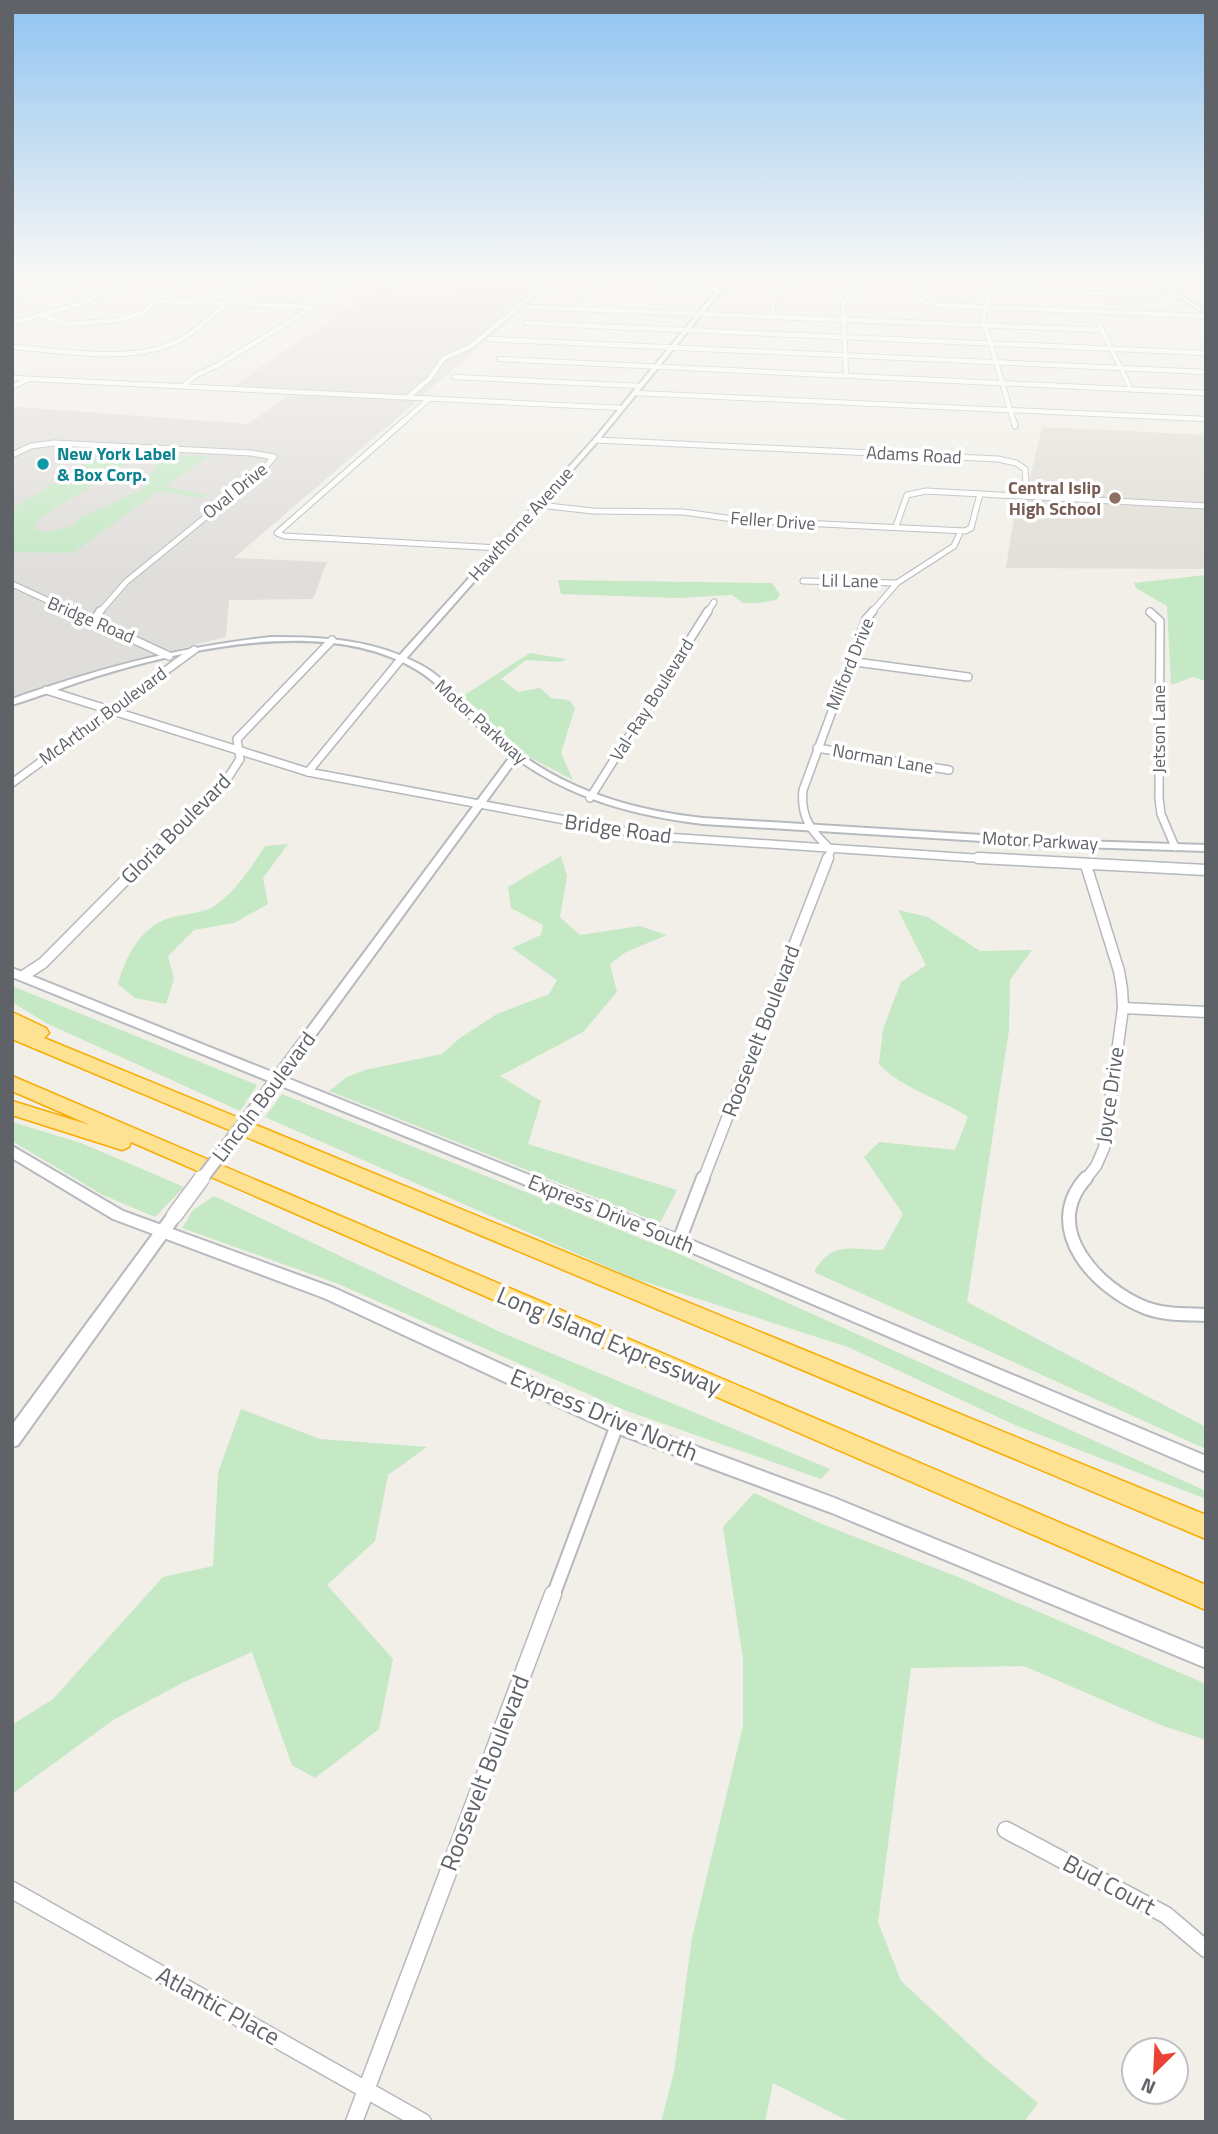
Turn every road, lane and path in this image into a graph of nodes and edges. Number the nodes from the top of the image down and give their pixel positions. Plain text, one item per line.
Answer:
1 (198, 375) edge
2 (432, 375) edge
3 (649, 375) edge
4 (816, 375) edge
5 (999, 375) edge
6 (1124, 375) edge
7 (846, 376) joint
8 (454, 377) dead end
9 (12, 378) edge
10 (29, 379) junction
11 (1002, 383) junction
12 (183, 386) junction
13 (12, 387) edge
14 (1131, 389) junction
15 (637, 390) junction
16 (1206, 393) edge
17 (408, 397) junction
18 (430, 398) junction
19 (622, 408) junction
20 (1010, 410) junction
21 (1206, 419) edge
22 (1015, 426) dead end
23 (596, 440) junction
24 (12, 455) edge
25 (980, 494) junction
26 (1027, 496) junction
27 (539, 505) junction
28 (1206, 506) edge
29 (895, 526) junction
30 (958, 535) dead end
31 (499, 548) junction
32 (803, 580) dead end
33 (897, 583) junction
34 (12, 584) edge
35 (714, 602) dead end
36 (1150, 612) dead end
37 (94, 620) junction
38 (332, 640) junction
39 (194, 650) junction
40 (169, 656) junction
41 (401, 659) junction
42 (848, 661) junction
43 (968, 677) dead end
44 (46, 690) junction
45 (12, 702) edge
46 (110, 712) junction
47 (817, 748) junction
48 (237, 751) junction
49 (515, 756) junction
50 (949, 770) dead end
51 (308, 772) junction
52 (12, 783) edge
53 (590, 799) junction
54 (480, 806) junction
55 (807, 828) junction
56 (1175, 847) junction
57 (1206, 848) edge
58 (831, 850) junction
59 (1086, 865) junction
60 (1206, 870) edge
61 (18, 974) edge
62 (1123, 1009) junction
63 (1206, 1012) edge
64 (12, 1018) edge
65 (12, 1032) edge
66 (277, 1079) junction
67 (12, 1083) edge
68 (155, 1092) junction
69 (12, 1108) edge
70 (12, 1151) edge
71 (255, 1189) junction
72 (174, 1216) joint
73 (163, 1232) junction
74 (679, 1241) junction
75 (1206, 1315) edge
76 (617, 1424) junction
77 (12, 1439) edge
78 (1206, 1464) edge
79 (1206, 1527) edge
80 (1206, 1598) edge
81 (1206, 1659) edge
82 (1006, 1830) dead end
83 (12, 1890) edge
84 (1206, 1949) edge
85 (366, 2090) junction
86 (354, 2122) edge
87 (423, 2122) edge

1 - 12 street
2 - 17 street
3 - 15 main road, Hawthorne Avenue
4 - 7 street
5 - 11 street
6 - 14 street
7 - 11 street
8 - 15 street
9 - 10 street
10 - 12 street
10 - 13 street
11 - 14 street
11 - 20 street
12 - 17 street
14 - 16 street
15 - 19 main road, Hawthorne Avenue
15 - 20 street
17 - 18 street
18 - 19 street
18 - 31 street
19 - 23 main road, Hawthorne Avenue
20 - 21 street
20 - 22 street
23 - 26 street, Adams Road
23 - 27 main road, Hawthorne Avenue
24 - 37 street, Oval Drive
25 - 26 street
25 - 29 street
25 - 29 street, Feller Drive
26 - 28 street
27 - 29 street, Feller Drive
27 - 31 main road, Hawthorne Avenue
30 - 33 street, Milford Drive
31 - 41 main road, Hawthorne Avenue
32 - 33 street, Lil Lane
33 - 42 street, Milford Drive
34 - 37 street, Bridge Road
35 - 53 street, Val-Ray Boulevard
36 - 56 street, Jetson Lane
37 - 40 street, Bridge Road
38 - 39 main road, Motor Parkway
38 - 41 main road, Motor Parkway
38 - 48 street, Gloria Boulevard
39 - 40 main road, Motor Parkway
39 - 46 street, McArthur Boulevard
40 - 44 main road, Motor Parkway
41 - 49 main road, Motor Parkway
41 - 51 street, Hawthorne Avenue
42 - 43 street
42 - 47 street, Milford Drive
44 - 45 main road, Motor Parkway
44 - 46 street, Bridge Road
46 - 48 street, Bridge Road
46 - 52 street, McArthur Boulevard
47 - 50 street, Norman Lane
47 - 55 street, Milford Drive
48 - 51 street, Bridge Road
48 - 61 street, Gloria Boulevard
49 - 53 main road, Motor Parkway
49 - 54 main road, Lincoln Boulevard
51 - 54 street, Bridge Road
53 - 55 main road, Motor Parkway
54 - 58 street, Bridge Road
54 - 66 main road, Lincoln Boulevard
55 - 56 main road, Motor Parkway
55 - 58 street
56 - 57 main road, Motor Parkway
58 - 59 street, Bridge Road
58 - 74 street, Roosevelt Boulevard
59 - 60 street, Bridge Road
59 - 62 street, Joyce Drive
61 - 66 main road, Express Drive South
62 - 63 street
62 - 75 street, Joyce Drive
64 - 68 highway
65 - 68 highway
66 - 72 main road, Lincoln Boulevard, bridge
66 - 74 main road, Express Drive South
67 - 71 highway, Long Island Expressway
68 - 79 highway
69 - 71 highway
70 - 73 main road, Express Drive North
71 - 80 highway, Long Island Expressway
72 - 73 main road, Lincoln Boulevard
73 - 76 main road, Express Drive North
73 - 77 main road, Lincoln Boulevard
74 - 78 main road, Express Drive South
76 - 81 main road, Express Drive North
76 - 85 street, Roosevelt Boulevard
82 - 84 street, Bud Court
83 - 85 street, Atlantic Place
85 - 86 street, Roosevelt Boulevard
85 - 87 street, Atlantic Place

